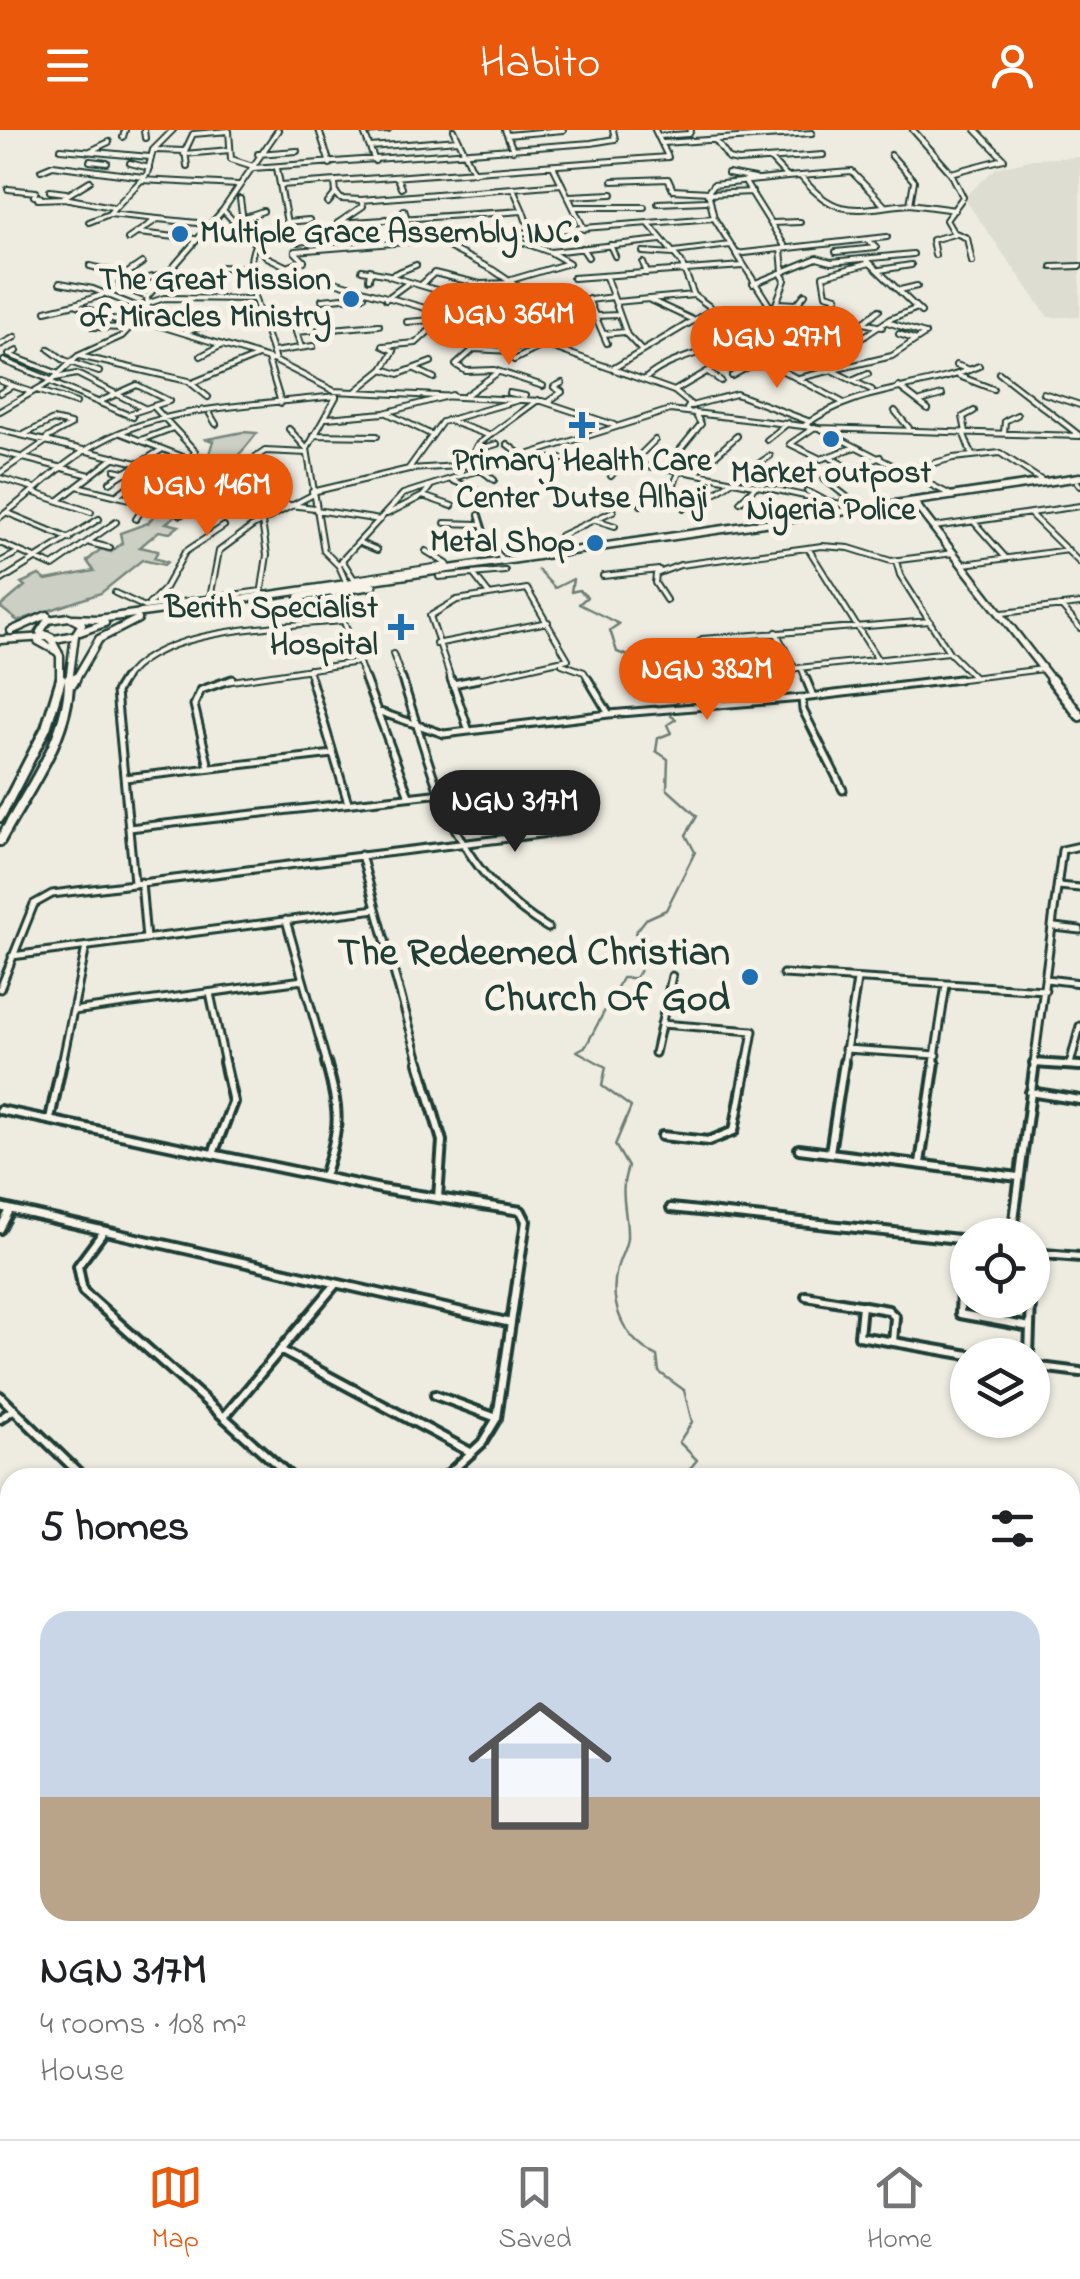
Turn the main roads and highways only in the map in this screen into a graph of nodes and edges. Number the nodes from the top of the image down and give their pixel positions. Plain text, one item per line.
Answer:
1 (1079, 482) edge
2 (916, 506) junction
3 (142, 613) junction
4 (110, 617) junction
5 (74, 618) junction
6 (44, 623) junction
7 (11, 632) junction
8 (77, 634) junction
9 (0, 636) edge
10 (20, 637) junction
11 (48, 638) junction
12 (58, 652) junction
13 (73, 683) junction
14 (1080, 716) edge
15 (0, 817) edge
16 (0, 841) edge

1 - 2 main road
1 - 3 main road
2 - 3 main road
2 - 14 main road
3 - 4 main road
3 - 8 main road
3 - 13 main road
4 - 5 main road
4 - 7 main road
5 - 6 main road
5 - 8 main road
6 - 7 main road
6 - 11 main road
7 - 9 main road
8 - 11 main road
8 - 13 main road
9 - 10 main road
10 - 11 main road
10 - 12 main road
11 - 12 main road
12 - 15 main road
13 - 16 main road

